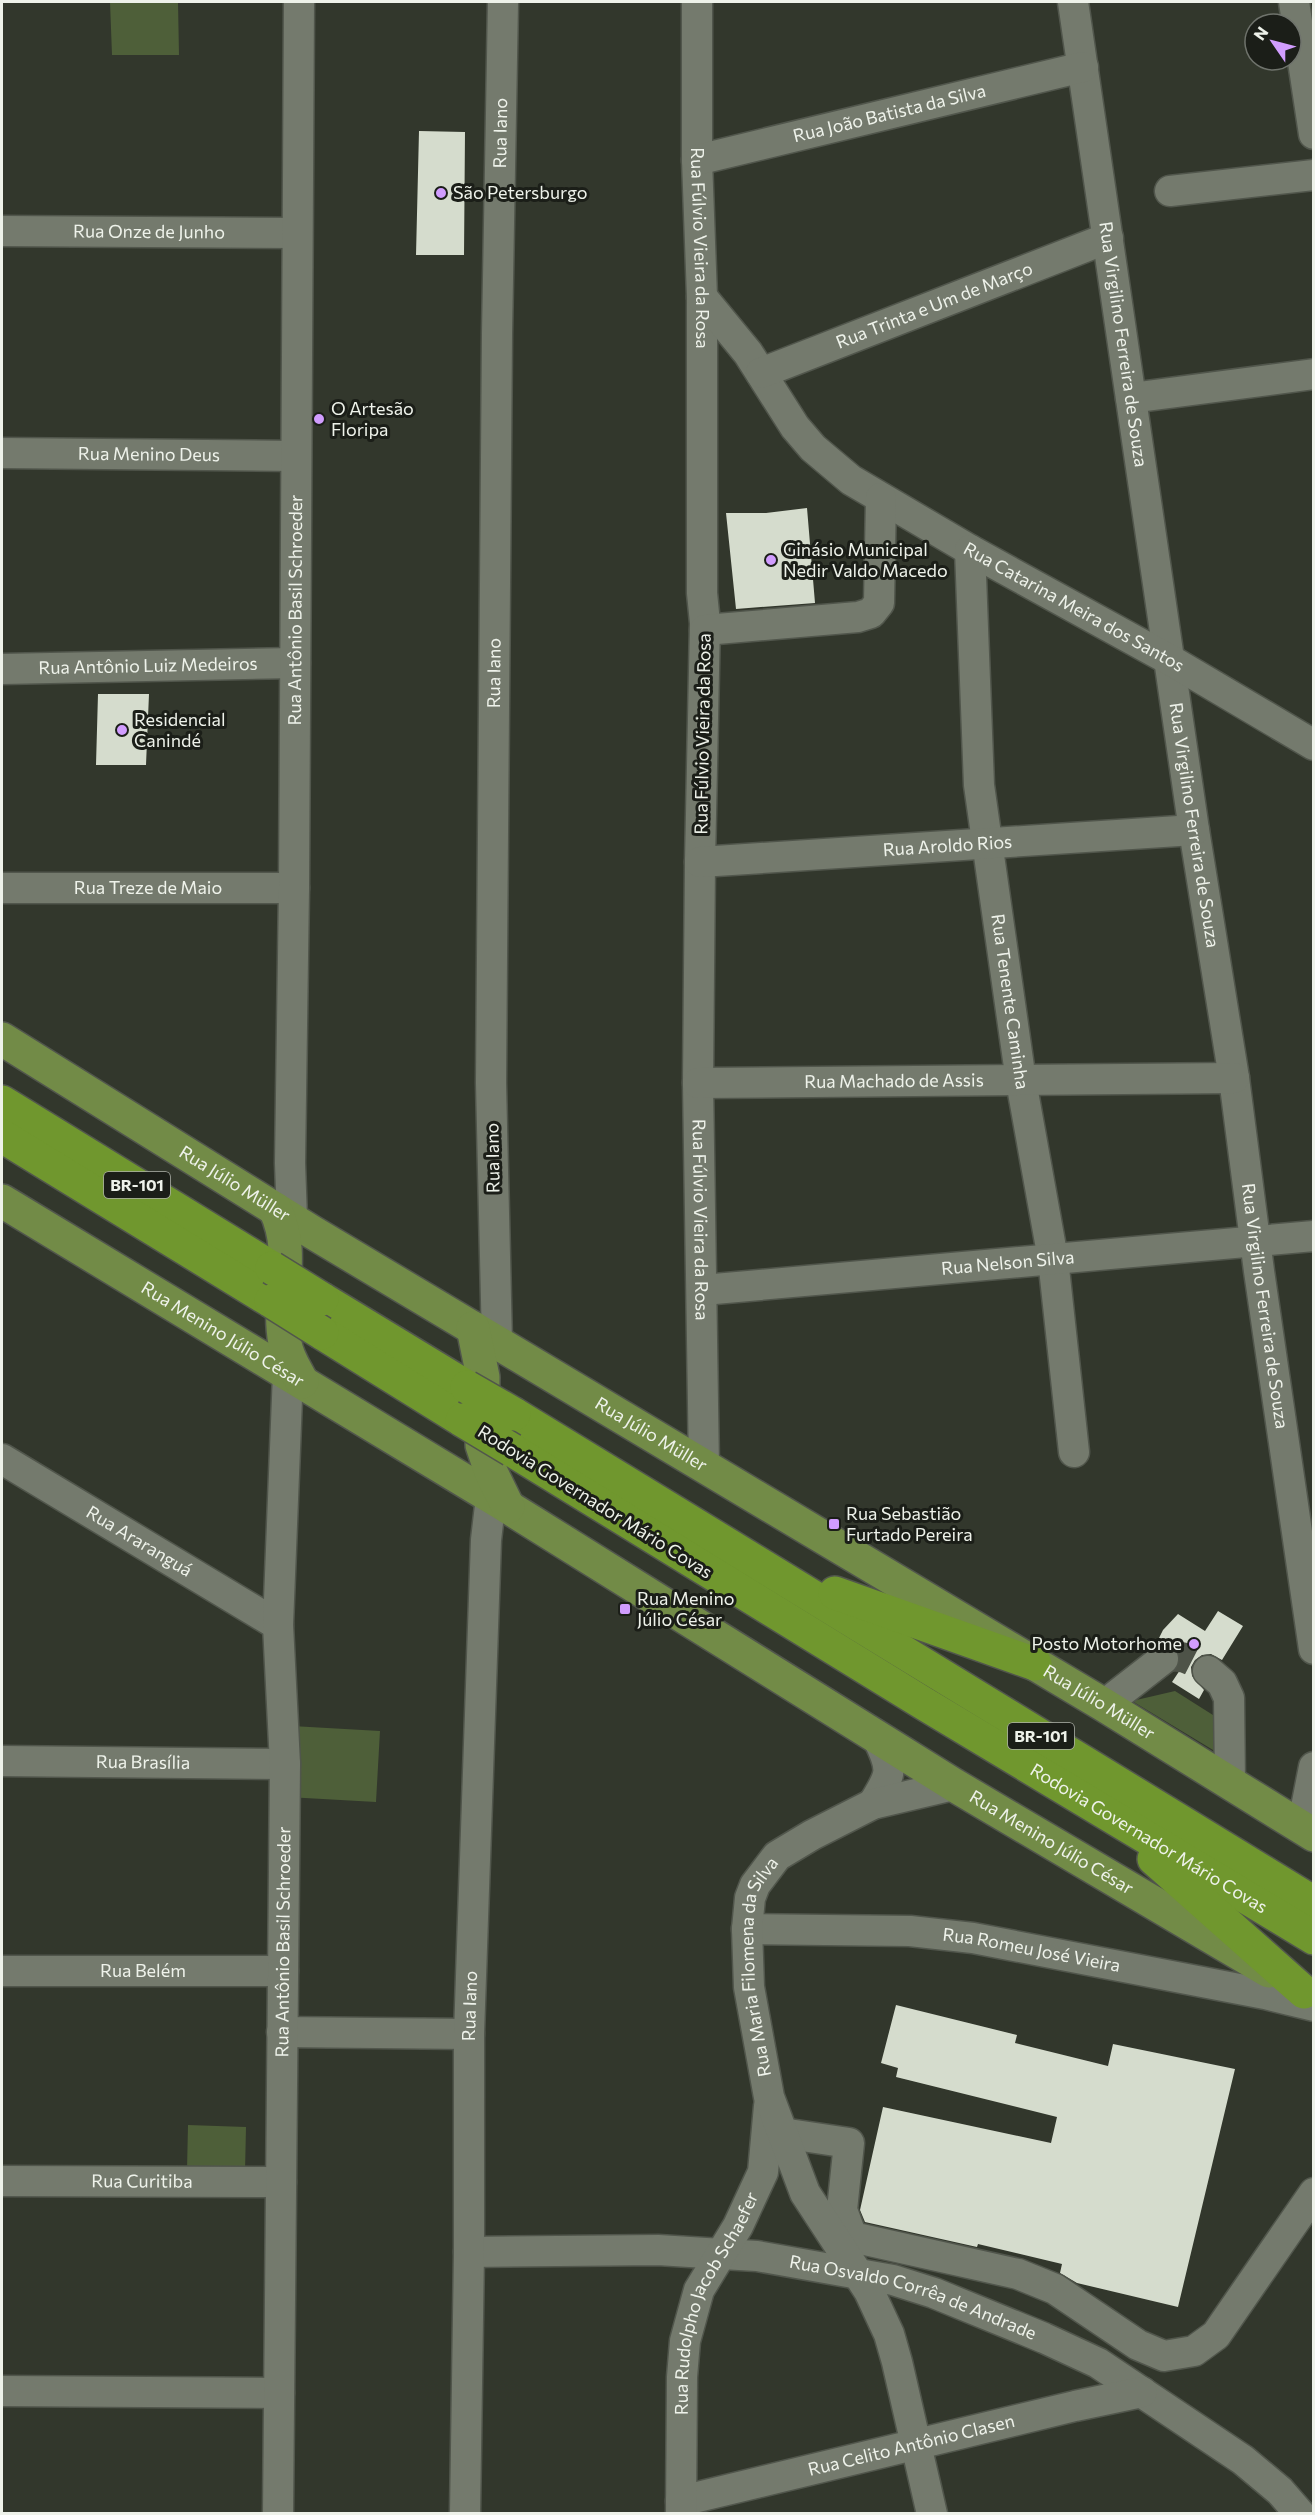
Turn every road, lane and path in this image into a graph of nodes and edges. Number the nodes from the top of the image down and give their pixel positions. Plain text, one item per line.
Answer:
1 (299, 2) edge
2 (503, 2) edge
3 (697, 2) edge
4 (1073, 2) edge
5 (1294, 2) edge
6 (1083, 67) junction
7 (1314, 134) edge
8 (698, 160) junction
9 (1314, 175) edge
10 (1170, 192) dead end
11 (2, 231) edge
12 (297, 233) junction
13 (1108, 238) junction
14 (702, 297) junction
15 (761, 373) junction
16 (1314, 374) edge
17 (1131, 398) junction
18 (2, 453) edge
19 (296, 456) junction
20 (881, 498) junction
21 (970, 550) junction
22 (705, 630) junction
23 (1170, 660) junction
24 (295, 663) junction
25 (2, 669) edge
26 (1314, 745) edge
27 (1194, 830) junction
28 (988, 845) junction
29 (700, 862) junction
30 (2, 888) edge
31 (294, 888) junction
32 (2, 1039) edge
33 (1234, 1078) junction
34 (1021, 1081) junction
35 (698, 1083) junction
36 (2, 1102) edge
37 (2, 1136) edge
38 (2, 1201) edge
39 (293, 1220) junction
40 (1314, 1236) edge
41 (1255, 1241) junction
42 (1053, 1259) junction
43 (280, 1260) junction
44 (703, 1290) junction
45 (277, 1314) junction
46 (495, 1341) junction
47 (252, 1351) junction
48 (296, 1377) junction
49 (475, 1382) junction
50 (485, 1438) junction
51 (1074, 1452) dead end
52 (2, 1460) edge
53 (704, 1467) junction
54 (450, 1472) junction
55 (500, 1502) junction
56 (768, 1569) junction
57 (278, 1625) junction
58 (1314, 1649) edge
59 (1163, 1659) tunnel mouth
60 (1035, 1664) junction
61 (1208, 1671) tunnel mouth
62 (1104, 1705) junction
63 (878, 1739) junction
64 (2, 1761) edge
65 (285, 1764) junction
66 (1314, 1767) edge
67 (1230, 1782) junction
68 (954, 1785) junction
69 (873, 1804) junction
70 (1093, 1804) junction
71 (1308, 1832) edge
72 (1314, 1903) edge
73 (747, 1929) junction
74 (1314, 1938) edge
75 (2, 1971) edge
76 (283, 1971) junction
77 (1310, 1999) edge
78 (282, 2032) junction
79 (469, 2034) junction
80 (769, 2097) junction
81 (782, 2133) junction
82 (2, 2181) edge
83 (281, 2182) junction
84 (1314, 2193) edge
85 (469, 2252) junction
86 (722, 2254) junction
87 (856, 2274) junction
88 (2, 2391) edge
89 (279, 2392) junction
90 (1142, 2392) junction
91 (916, 2445) junction
92 (681, 2507) edge
93 (278, 2514) edge
94 (465, 2514) edge
95 (932, 2514) edge
96 (1300, 2514) edge

1 - 12 street, Rua Antônio Basil Schroeder
2 - 46 street, Rua Iano
3 - 8 street, Rua Fúlvio Vieira da Rosa
4 - 6 street, Rua Virgilino Ferreira de Souza
5 - 7 street
6 - 8 street, Rua João Batista da Silva
6 - 13 street, Rua Virgilino Ferreira de Souza
8 - 14 street, Rua Fúlvio Vieira da Rosa
9 - 10 street
11 - 12 street, Rua Onze de Junho
12 - 19 street, Rua Antônio Basil Schroeder
13 - 15 street, Rua Trinta e Um de Março
13 - 17 street, Rua Virgilino Ferreira de Souza
14 - 15 street, Rua Catarina Meira dos Santos
14 - 22 street, Rua Fúlvio Vieira da Rosa
15 - 20 street, Rua Catarina Meira dos Santos
16 - 17 street
17 - 23 street, Rua Virgilino Ferreira de Souza
18 - 19 street, Rua Menino Deus
19 - 24 street, Rua Antônio Basil Schroeder
20 - 21 street, Rua Catarina Meira dos Santos
20 - 22 street
21 - 23 street, Rua Catarina Meira dos Santos
21 - 28 street, Rua Tenente Caminha
22 - 29 street, Rua Fúlvio Vieira da Rosa
23 - 26 street, Rua Catarina Meira dos Santos
23 - 27 street, Rua Virgilino Ferreira de Souza
24 - 25 street, Rua Antônio Luiz Medeiros
24 - 31 street, Rua Antônio Basil Schroeder
27 - 28 street, Rua Aroldo Rios
27 - 33 street, Rua Virgilino Ferreira de Souza
28 - 29 street, Rua Aroldo Rios
28 - 34 street, Rua Tenente Caminha
29 - 35 street, Rua Fúlvio Vieira da Rosa
30 - 31 street, Rua Treze de Maio
31 - 39 street, Rua Antônio Basil Schroeder
32 - 39 main road, Rua Júlio Müller
33 - 34 street, Rua Machado de Assis
33 - 41 street, Rua Virgilino Ferreira de Souza
34 - 35 street, Rua Machado de Assis
34 - 42 street, Rua Tenente Caminha
35 - 44 street, Rua Fúlvio Vieira da Rosa
36 - 43 highway, Rodovia Governador Mário Covas / BR-101
37 - 45 highway, Rodovia Governador Mário Covas / BR-101
38 - 47 main road, Rua Menino Júlio César
39 - 43 main road, Rua Antônio Basil Schroeder
39 - 46 main road, Rua Júlio Müller
40 - 41 street, Rua Nelson Silva
41 - 42 street, Rua Nelson Silva
41 - 58 street, Rua Virgilino Ferreira de Souza
42 - 44 street, Rua Nelson Silva
42 - 51 street, Rua Tenente Caminha
43 - 45 main road, Rua Antônio Basil Schroeder
43 - 49 highway, Rodovia Governador Mário Covas / BR-101, bridge
44 - 53 street, Rua Fúlvio Vieira da Rosa
45 - 47 main road
45 - 48 main road, Rua Antônio Basil Schroeder
45 - 50 highway, Rodovia Governador Mário Covas / BR-101, bridge
46 - 49 main road, Rua Iano
46 - 53 main road, Rua Júlio Müller
47 - 48 main road, Rua Menino Júlio César
48 - 54 main road, Rua Menino Júlio César
48 - 57 street, Rua Antônio Basil Schroeder
49 - 50 main road, Rua Iano
49 - 56 highway, Rodovia Governador Mário Covas / BR-101, bridge
50 - 54 main road
50 - 55 main road, Rua Iano
50 - 70 highway, Rodovia Governador Mário Covas / BR-101
52 - 57 street, Rua Araranguá
53 - 60 main road, Rua Júlio Müller
54 - 55 main road, Rua Menino Júlio César
55 - 63 main road, Rua Menino Júlio César
55 - 79 street, Rua Iano
56 - 60 highway
56 - 72 highway, Rodovia Governador Mário Covas / BR-101
57 - 65 street, Rua Antônio Basil Schroeder
59 - 62 street
60 - 62 main road, Rua Júlio Müller
61 - 67 street
62 - 67 main road, Rua Júlio Müller
63 - 68 main road, Rua Menino Júlio César
63 - 69 street
64 - 65 street, Rua Brasília
65 - 76 street, Rua Antônio Basil Schroeder
66 - 71 street
67 - 71 main road, Rua Júlio Müller
68 - 69 street, Rua Maria Filomena da Silva
68 - 77 main road, Rua Menino Júlio César
69 - 73 street, Rua Maria Filomena da Silva
70 - 74 highway, Rodovia Governador Mário Covas / BR-101
70 - 77 highway
73 - 77 street, Rua Romeu José Vieira
73 - 80 street, Rua Maria Filomena da Silva
75 - 76 street, Rua Belém
76 - 78 street, Rua Antônio Basil Schroeder
78 - 79 street
78 - 83 street, Rua Antônio Basil Schroeder
79 - 85 street, Rua Iano
80 - 81 street, Rua Maria Filomena da Silva
80 - 86 street, Rua Rudolpho Jacob Schaefer
81 - 84 street
81 - 87 street, Rua Maria Filomena da Silva
82 - 83 street, Rua Curitiba
83 - 89 street, Rua Antônio Basil Schroeder
85 - 86 street, Rua Osvaldo Corrêa de Andrade
85 - 94 street, Rua Iano
86 - 87 street, Rua Osvaldo Corrêa de Andrade
86 - 92 street, Rua Rudolpho Jacob Schaefer
87 - 90 street, Rua Osvaldo Corrêa de Andrade
87 - 91 street, Rua Maria Filomena da Silva
88 - 89 street
89 - 93 street, Rua Antônio Basil Schroeder
90 - 91 street, Rua Celito Antônio Clasen
90 - 96 street, Rua Osvaldo Corrêa de Andrade
91 - 92 street, Rua Celito Antônio Clasen
91 - 95 street, Rua Maria Filomena da Silva

